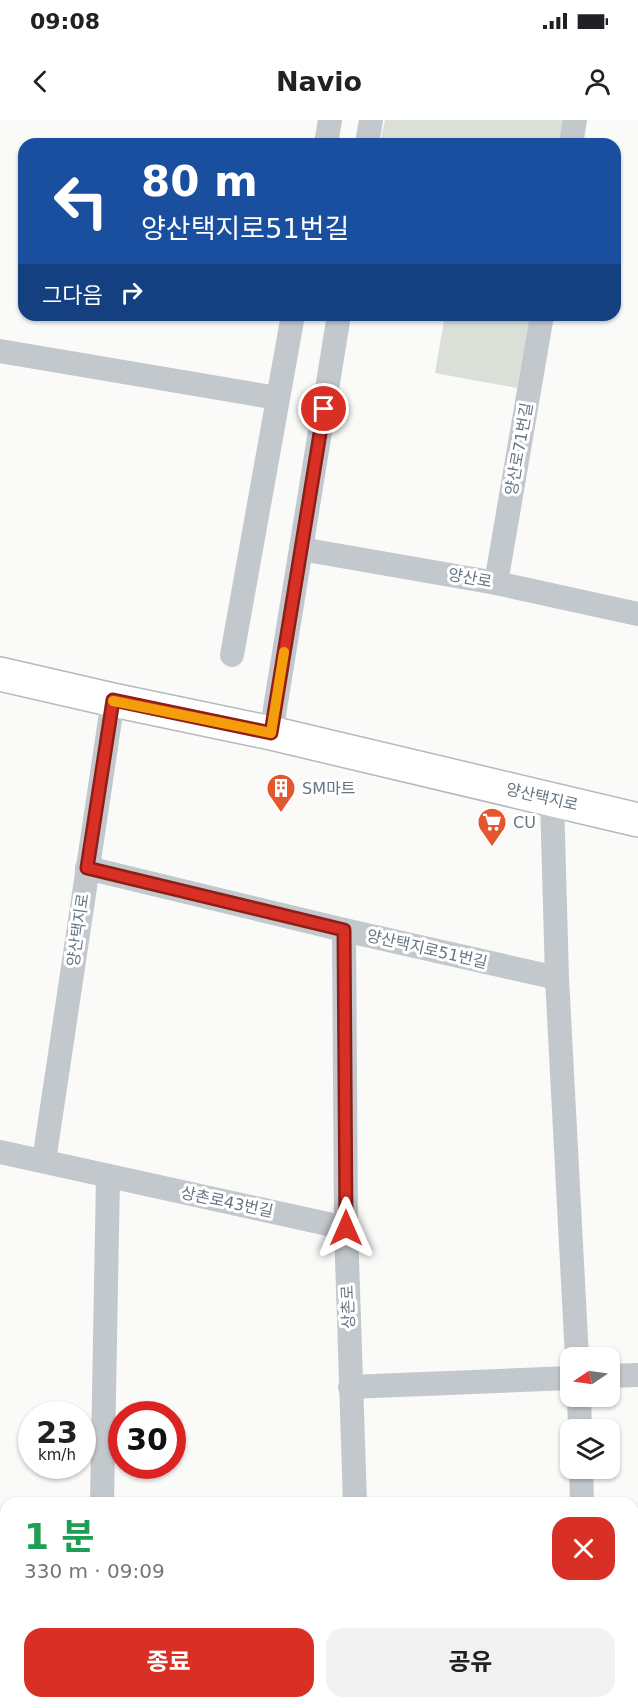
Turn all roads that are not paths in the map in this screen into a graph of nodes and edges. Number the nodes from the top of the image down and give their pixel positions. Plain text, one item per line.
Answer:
1 (330, 120) edge
2 (371, 120) edge
3 (575, 120) edge
4 (327, 138) edge
5 (368, 138) edge
6 (572, 138) edge
7 (292, 321) edge
8 (338, 321) edge
9 (541, 321) edge
10 (0, 351) edge
11 (277, 398) junction
12 (301, 549) junction
13 (496, 583) junction
14 (638, 614) edge
15 (232, 655) dead end
16 (0, 674) edge
17 (113, 700) junction
18 (271, 733) junction
19 (552, 800) junction
20 (638, 820) edge
21 (87, 868) junction
22 (344, 930) junction
23 (557, 978) junction
24 (0, 1152) edge
25 (44, 1161) junction
26 (108, 1176) junction
27 (346, 1228) junction
28 (576, 1347) edge
29 (638, 1375) edge
30 (620, 1376) edge
31 (560, 1378) edge
32 (350, 1387) junction
33 (581, 1479) edge
34 (102, 1497) edge
35 (355, 1497) edge
36 (582, 1497) edge

1 - 4 street
2 - 5 street
3 - 6 street
7 - 11 street
8 - 12 street
9 - 13 street, 양산로71번길
10 - 11 street
11 - 15 street
12 - 13 street, 양산로
12 - 18 street
13 - 14 street, 양산로
16 - 17 street, 양산택지로
17 - 18 street, 양산택지로
17 - 21 street, 양산택지로
18 - 19 street, 양산택지로
19 - 20 street, 양산택지로
19 - 23 street
21 - 22 street, 양산택지로51번길
21 - 25 street, 양산택지로
22 - 23 street, 양산택지로51번길
22 - 27 street, 상촌로
23 - 28 street
24 - 25 street, 상촌로43번길
25 - 26 street, 상촌로43번길
26 - 27 street, 상촌로43번길
26 - 34 street
27 - 32 street, 상촌로
29 - 30 street
31 - 32 street
32 - 35 street, 상촌로
33 - 36 street

